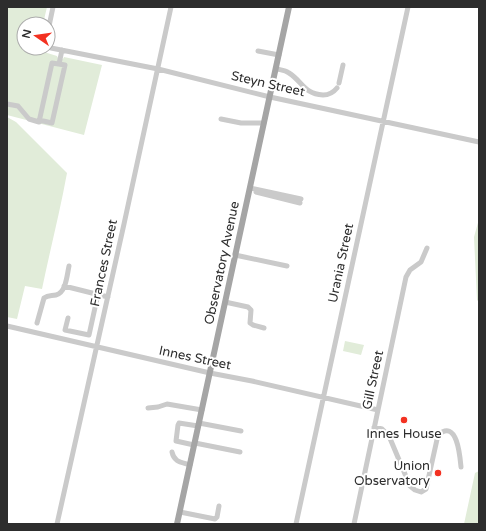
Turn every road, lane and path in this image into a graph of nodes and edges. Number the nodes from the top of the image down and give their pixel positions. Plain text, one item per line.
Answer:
1 (171, 7) edge
2 (289, 7) edge
3 (408, 7) edge
4 (56, 48) edge
5 (62, 50) junction
6 (258, 51) dead end
7 (279, 55) junction
8 (59, 64) junction
9 (343, 65) dead end
10 (158, 69) junction
11 (277, 69) junction
12 (270, 97) junction
13 (7, 104) edge
14 (221, 119) dead end
15 (39, 120) junction
16 (383, 121) junction
17 (264, 123) junction
18 (479, 142) edge
19 (250, 189) junction
20 (301, 201) dead end
21 (428, 248) dead end
22 (235, 255) junction
23 (69, 266) dead end
24 (287, 266) dead end
25 (64, 286) junction
26 (98, 294) junction
27 (108, 297) junction
28 (225, 302) junction
29 (68, 318) dead end
30 (37, 324) dead end
31 (7, 326) edge
32 (264, 328) dead end
33 (97, 347) junction
34 (210, 373) junction
35 (324, 397) junction
36 (148, 408) dead end
37 (202, 410) junction
38 (378, 410) junction
39 (199, 425) junction
40 (374, 427) junction
41 (241, 432) dead end
42 (195, 444) junction
43 (172, 452) dead end
44 (240, 452) dead end
45 (190, 465) junction
46 (461, 467) dead end
47 (219, 506) dead end
48 (180, 512) junction
49 (57, 524) edge
50 (178, 524) edge
51 (296, 524) edge
52 (354, 524) edge

1 - 10 street, Frances Street
2 - 7 main road, Observatory Avenue
3 - 16 street, Urania Street
4 - 5 street, Steyn Street
5 - 8 street
5 - 10 street, Steyn Street
6 - 7 street
7 - 11 main road, Observatory Avenue
8 - 15 street
8 - 15 street
9 - 11 street
10 - 12 street, Steyn Street
10 - 27 street, Frances Street
11 - 12 main road, Observatory Avenue
12 - 16 street, Steyn Street
12 - 17 main road, Observatory Avenue
13 - 15 street
14 - 17 street
16 - 18 street, Steyn Street
16 - 35 street, Urania Street
17 - 19 main road, Observatory Avenue
19 - 20 street
19 - 22 main road, Observatory Avenue
21 - 38 street, Gill Street
22 - 24 street
22 - 28 main road, Observatory Avenue
23 - 25 street
25 - 26 street
25 - 30 street
26 - 27 street
26 - 29 street
27 - 33 street, Frances Street
28 - 32 street
28 - 34 main road, Observatory Avenue
31 - 33 street, Innes Street
33 - 34 street, Innes Street
33 - 49 street, Frances Street
34 - 35 street, Innes Street
34 - 37 main road, Observatory Avenue
35 - 38 street, Innes Street
35 - 51 street, Urania Street
36 - 37 street
37 - 39 main road, Observatory Avenue
38 - 40 street, Gill Street
39 - 41 street
39 - 42 main road, Observatory Avenue
39 - 42 street
40 - 46 street
40 - 52 street, Gill Street
42 - 44 street
42 - 45 main road, Observatory Avenue
43 - 45 street
45 - 48 main road, Observatory Avenue
47 - 48 street
48 - 50 main road, Observatory Avenue

